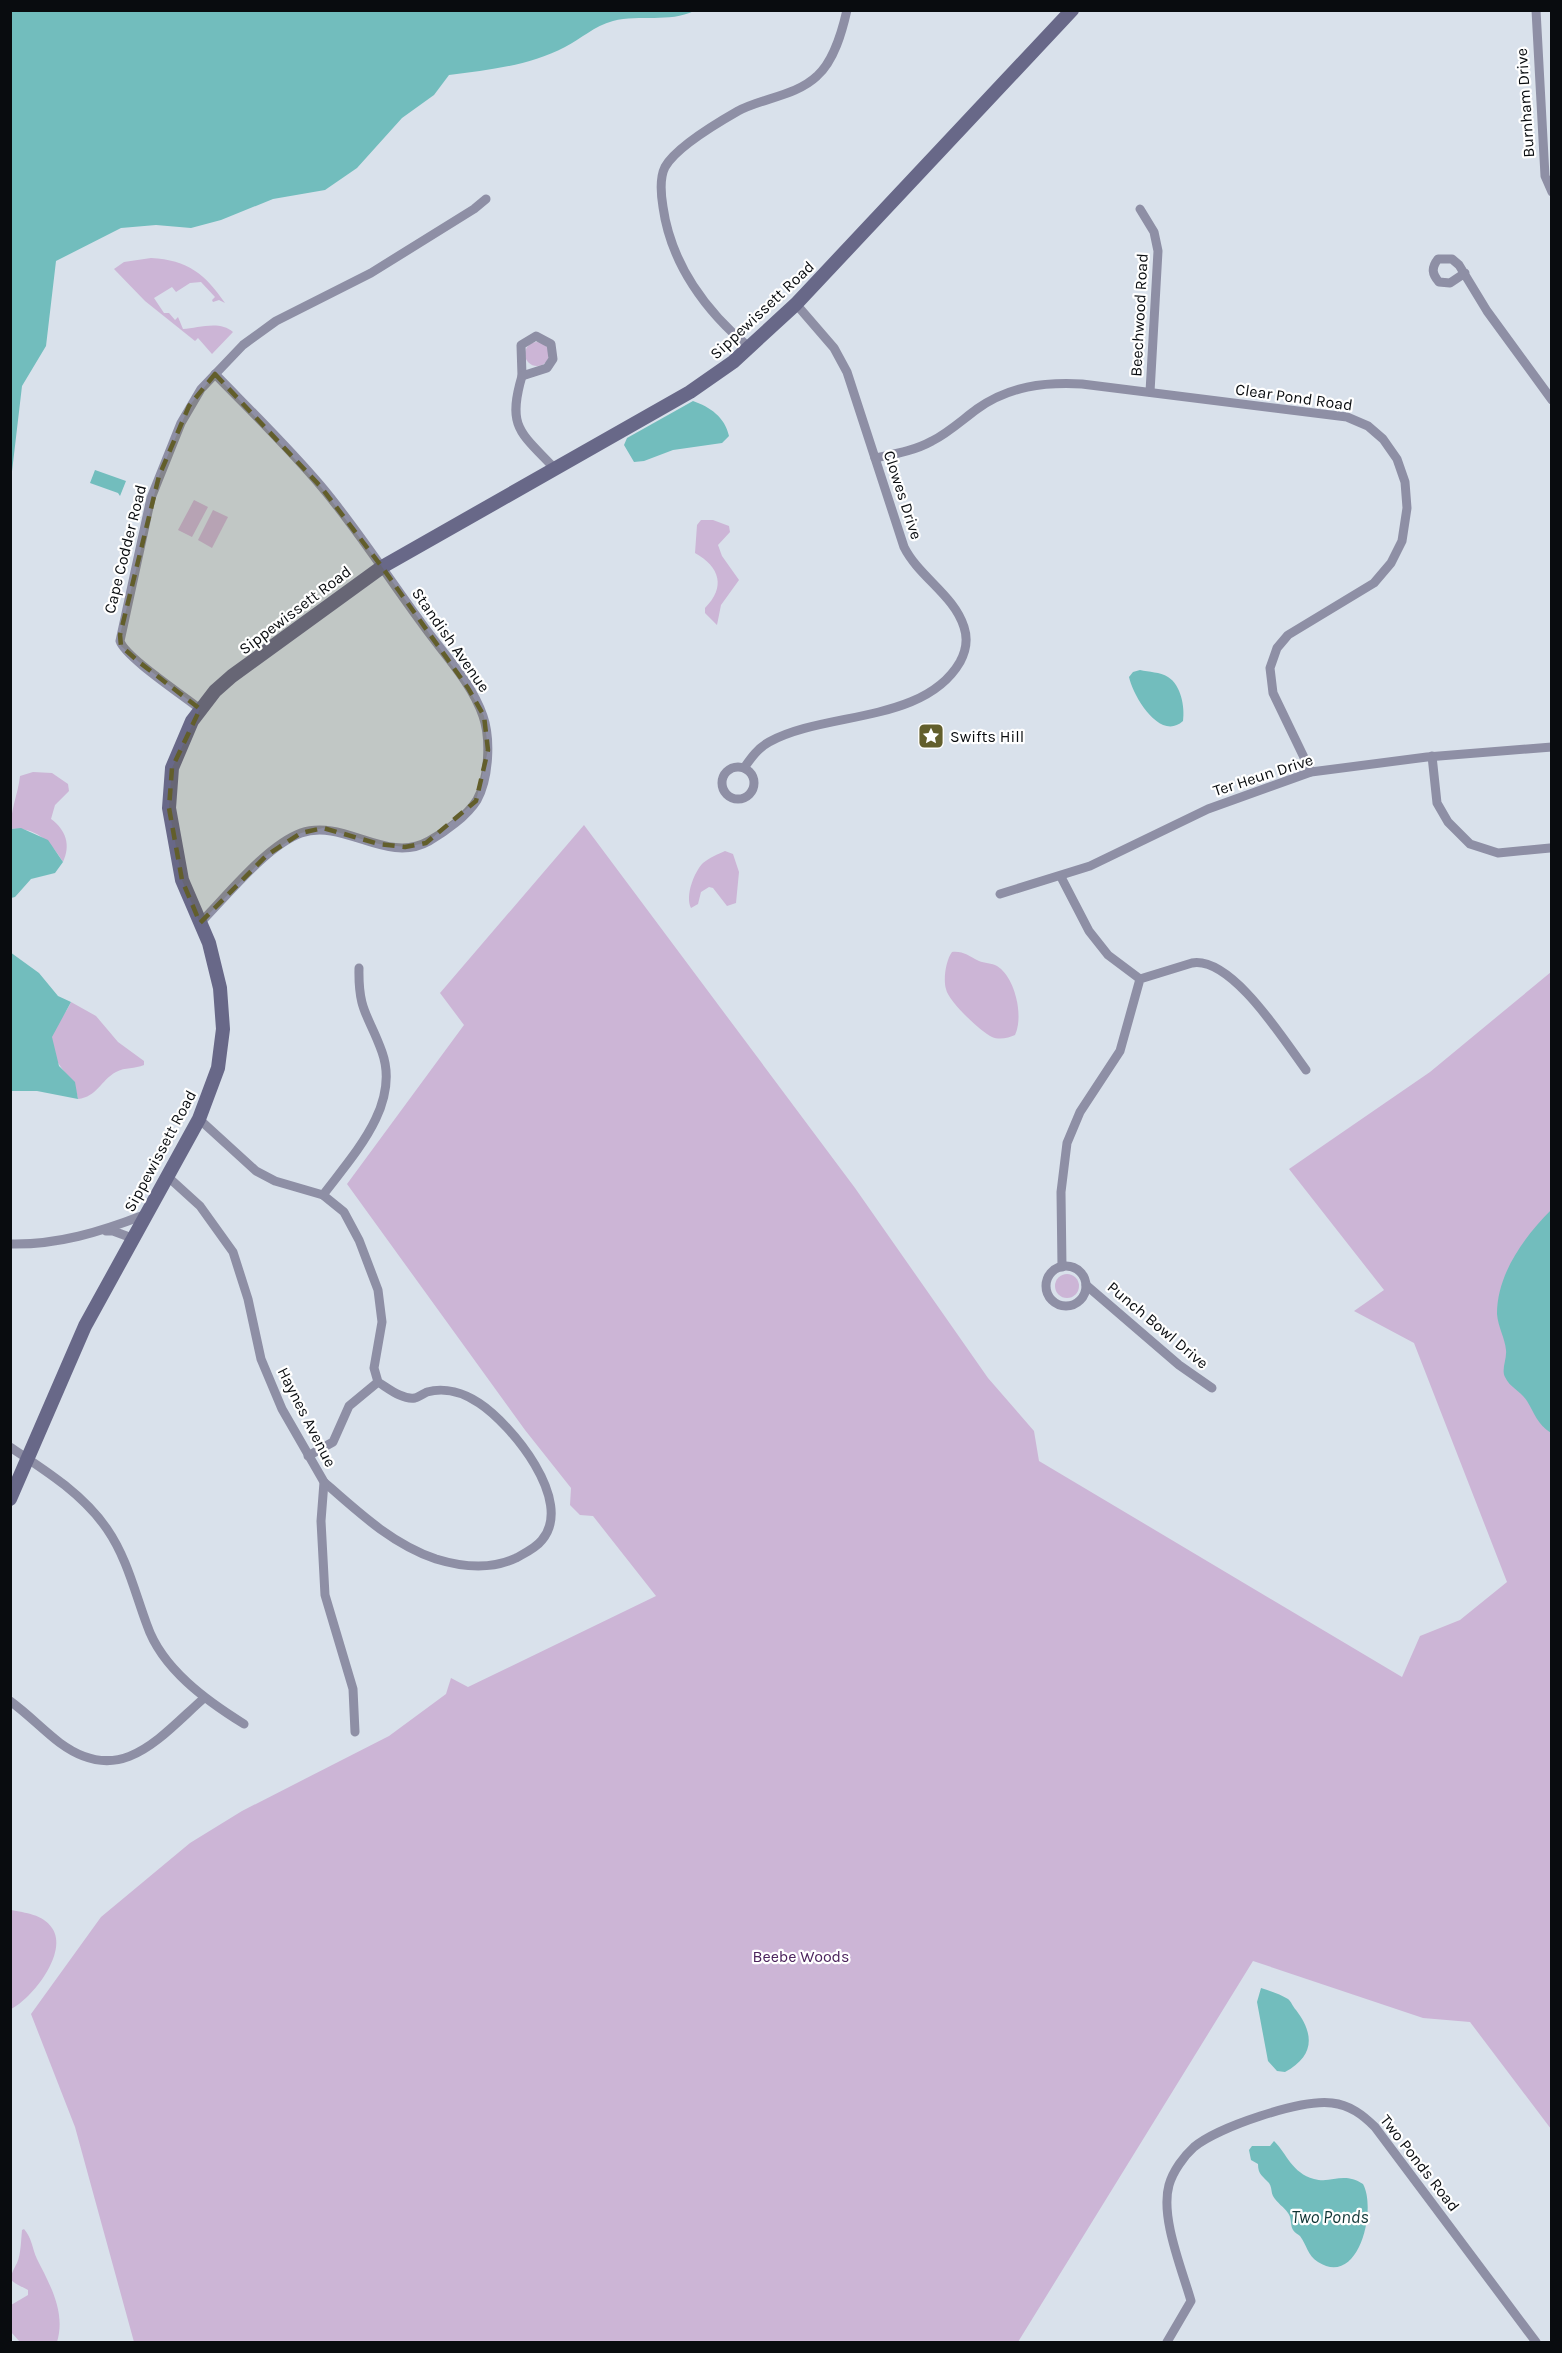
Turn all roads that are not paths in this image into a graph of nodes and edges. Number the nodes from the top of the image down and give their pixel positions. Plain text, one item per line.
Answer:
1 (847, 10) edge
2 (1536, 10) edge
3 (1067, 12) edge
4 (1551, 192) edge
5 (486, 199) dead end
6 (1140, 208) dead end
7 (1465, 273) dead end
8 (796, 304) junction
9 (750, 348) junction
10 (215, 374) junction
11 (522, 376) junction
12 (1150, 392) junction
13 (1551, 400) edge
14 (875, 458) junction
15 (554, 468) junction
16 (382, 567) junction
17 (200, 709) junction
18 (1551, 747) edge
19 (1432, 756) junction
20 (744, 768) dead end
21 (1311, 772) junction
22 (1550, 848) dead end
23 (1061, 877) junction
24 (1000, 894) dead end
25 (200, 923) junction
26 (359, 968) dead end
27 (1140, 979) junction
28 (1306, 1070) dead end
29 (199, 1119) junction
30 (167, 1176) junction
31 (322, 1195) junction
32 (144, 1215) junction
33 (98, 1232) junction
34 (132, 1238) junction
35 (10, 1244) edge
36 (1062, 1267) junction
37 (1086, 1285) junction
38 (378, 1382) junction
39 (1212, 1388) dead end
40 (10, 1447) edge
41 (308, 1456) junction
42 (27, 1458) junction
43 (324, 1482) junction
44 (10, 1499) edge
45 (203, 1699) junction
46 (10, 1701) edge
47 (244, 1724) dead end
48 (355, 1732) dead end
49 (1167, 2343) edge
50 (1536, 2343) edge

1 - 9 street
2 - 4 street, Burnham Drive
3 - 8 main road, Sippewissett Road
5 - 10 street, Cape Codder Road
6 - 12 street, Beechwood Road
7 - 13 street
8 - 9 main road, Sippewissett Road
8 - 14 street, Clowes Drive
9 - 15 main road, Sippewissett Road
10 - 16 street, Standish Avenue
10 - 17 street, Cape Codder Road
11 - 11 street
11 - 15 street
12 - 14 street, Clear Pond Road
12 - 21 street, Clear Pond Road
14 - 20 street, Clowes Drive
15 - 16 main road, Sippewissett Road
16 - 17 main road, Sippewissett Road
16 - 25 street, Standish Avenue
17 - 25 main road, Sippewissett Road
18 - 19 street, Ter Heun Drive
19 - 21 street, Ter Heun Drive
19 - 22 street
21 - 23 street, Ter Heun Drive
23 - 24 street, Ter Heun Drive
23 - 27 street
25 - 29 main road, Sippewissett Road
26 - 31 street
27 - 28 street
27 - 36 street
29 - 30 main road, Sippewissett Road
29 - 31 street
30 - 32 main road, Sippewissett Road
30 - 41 street, Haynes Avenue
31 - 38 street
32 - 33 street
32 - 34 main road, Sippewissett Road
33 - 34 street
33 - 35 street
34 - 42 main road, Sippewissett Road
36 - 37 street, Punch Bowl Drive
36 - 37 street, Punch Bowl Drive
37 - 39 street, Punch Bowl Drive
38 - 41 street
38 - 43 street
40 - 42 street
41 - 43 street, Haynes Avenue
42 - 44 main road, Sippewissett Road
42 - 45 street
43 - 48 street, Haynes Avenue
45 - 46 street
45 - 47 street
49 - 50 street, Two Ponds Road

